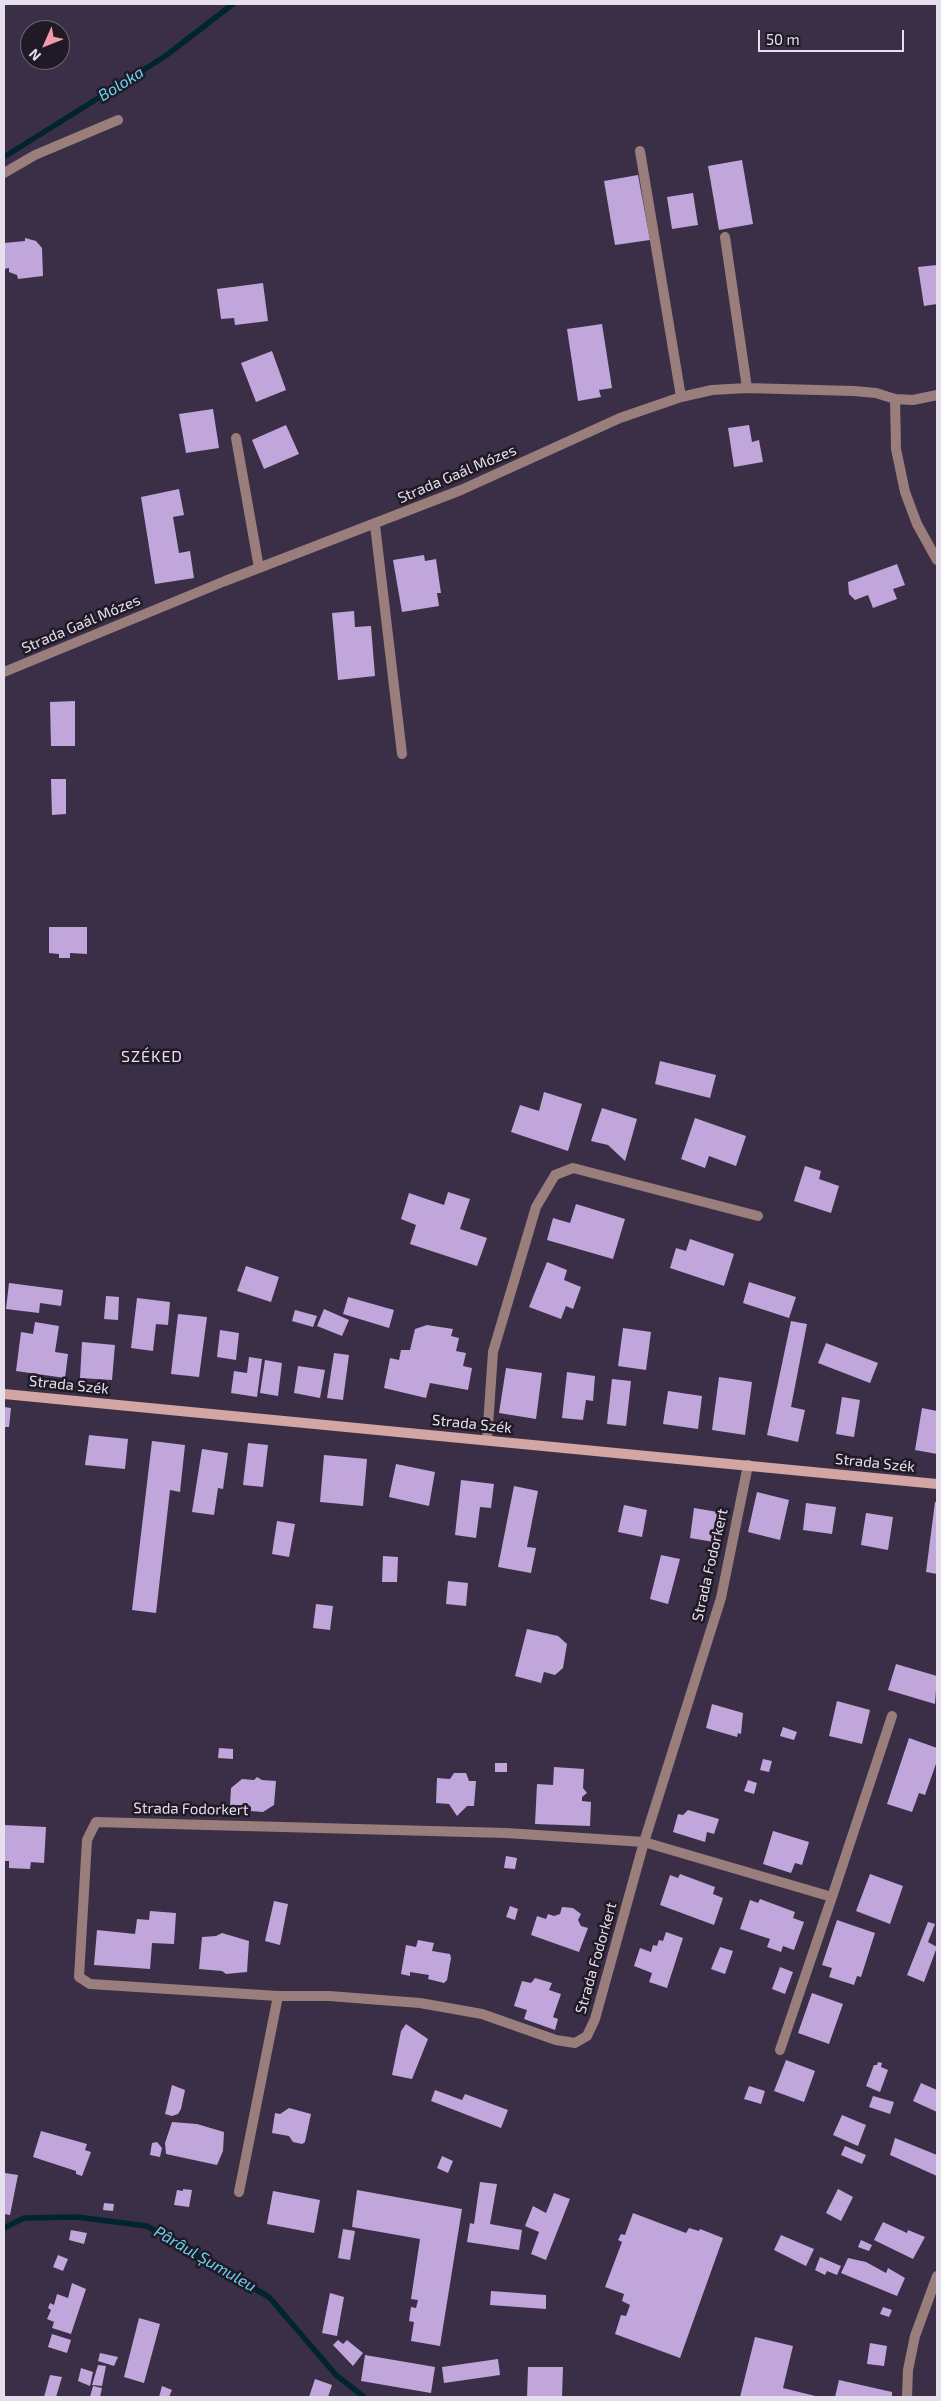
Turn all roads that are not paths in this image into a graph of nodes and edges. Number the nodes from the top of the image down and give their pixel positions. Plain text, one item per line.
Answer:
1 (118, 120) dead end
2 (640, 151) dead end
3 (4, 173) edge
4 (725, 237) dead end
5 (747, 388) junction
6 (937, 395) edge
7 (681, 397) junction
8 (895, 399) junction
9 (236, 438) dead end
10 (375, 525) junction
11 (937, 560) edge
12 (259, 568) junction
13 (4, 672) edge
14 (402, 754) dead end
15 (758, 1216) dead end
16 (4, 1394) edge
17 (487, 1440) junction
18 (748, 1465) junction
19 (937, 1484) edge
20 (892, 1716) dead end
21 (644, 1842) junction
22 (832, 1897) junction
23 (278, 1996) junction
24 (780, 2050) dead end
25 (239, 2192) dead end
26 (937, 2276) edge
27 (907, 2397) edge

1 - 3 street
2 - 7 street
4 - 5 street
5 - 7 street, Strada Gaál Mózes
5 - 8 street, Strada Gaál Mózes
6 - 8 street, Strada Gaál Mózes
7 - 10 street, Strada Gaál Mózes
8 - 11 street
9 - 12 street
10 - 12 street, Strada Gaál Mózes
10 - 14 street
12 - 13 street, Strada Gaál Mózes
15 - 17 street
16 - 17 street, Strada Szék
17 - 18 street, Strada Szék
18 - 19 street, Strada Szék
18 - 21 street, Strada Fodorkert
20 - 22 street
21 - 22 street, Strada Fodorkert
21 - 23 street, Strada Fodorkert
21 - 23 street, Strada Fodorkert
22 - 24 street
23 - 25 street
26 - 27 street

